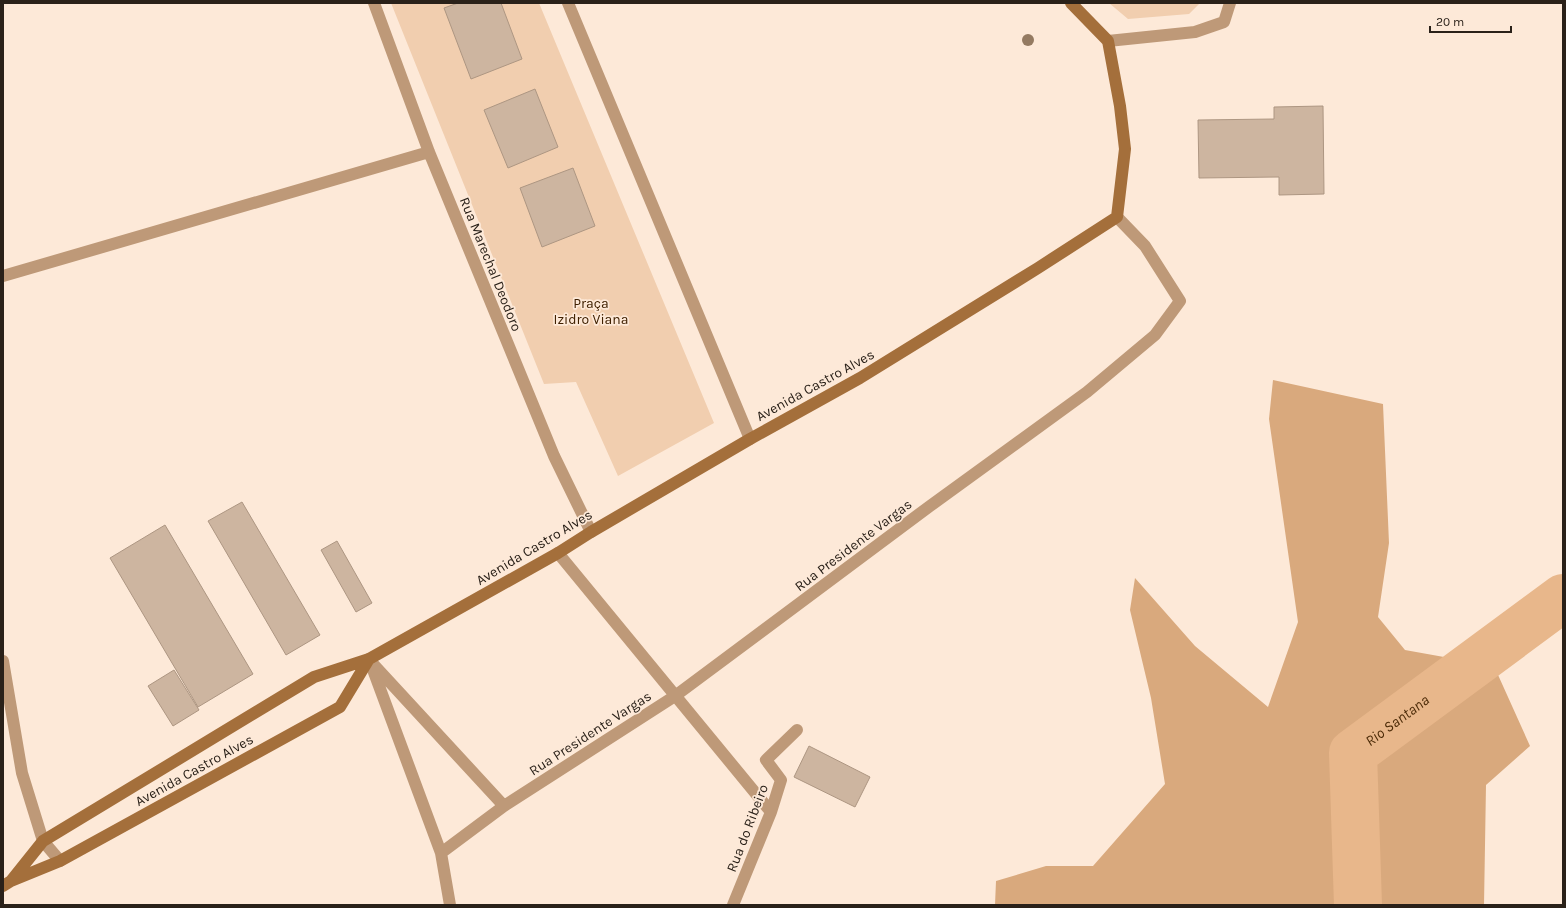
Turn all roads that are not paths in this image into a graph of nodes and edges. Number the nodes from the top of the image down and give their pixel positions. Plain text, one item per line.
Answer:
1 (374, 3) edge
2 (568, 3) edge
3 (1071, 3) edge
4 (1230, 3) edge
5 (1108, 41) junction
6 (429, 152) junction
7 (1117, 217) junction
8 (3, 276) edge
9 (750, 439) junction
10 (591, 532) junction
11 (558, 554) junction
12 (369, 659) junction
13 (3, 661) edge
14 (676, 696) junction
15 (797, 730) dead end
16 (504, 806) junction
17 (771, 812) junction
18 (43, 840) junction
19 (441, 853) junction
20 (60, 861) junction
21 (7, 883) edge
22 (450, 905) edge
23 (734, 905) edge

1 - 6 street, Rua Marechal Deodoro
2 - 9 street
3 - 5 street
4 - 5 street
5 - 7 street
6 - 8 street
6 - 10 street, Rua Marechal Deodoro
7 - 9 street, Avenida Castro Alves
7 - 14 street, Rua Presidente Vargas
9 - 10 street, Avenida Castro Alves
10 - 11 street, Avenida Castro Alves
11 - 12 street, Avenida Castro Alves
11 - 14 street
12 - 16 street
12 - 18 street, Avenida Castro Alves
12 - 19 street
12 - 20 street, Avenida Castro Alves
13 - 18 street
14 - 16 street, Rua Presidente Vargas
14 - 17 street
15 - 17 street, Rua do Ribeiro
16 - 19 street, Rua Presidente Vargas
17 - 23 street, Rua do Ribeiro
18 - 20 street
18 - 21 street, Avenida Castro Alves
19 - 22 street
20 - 21 street, Avenida Castro Alves

